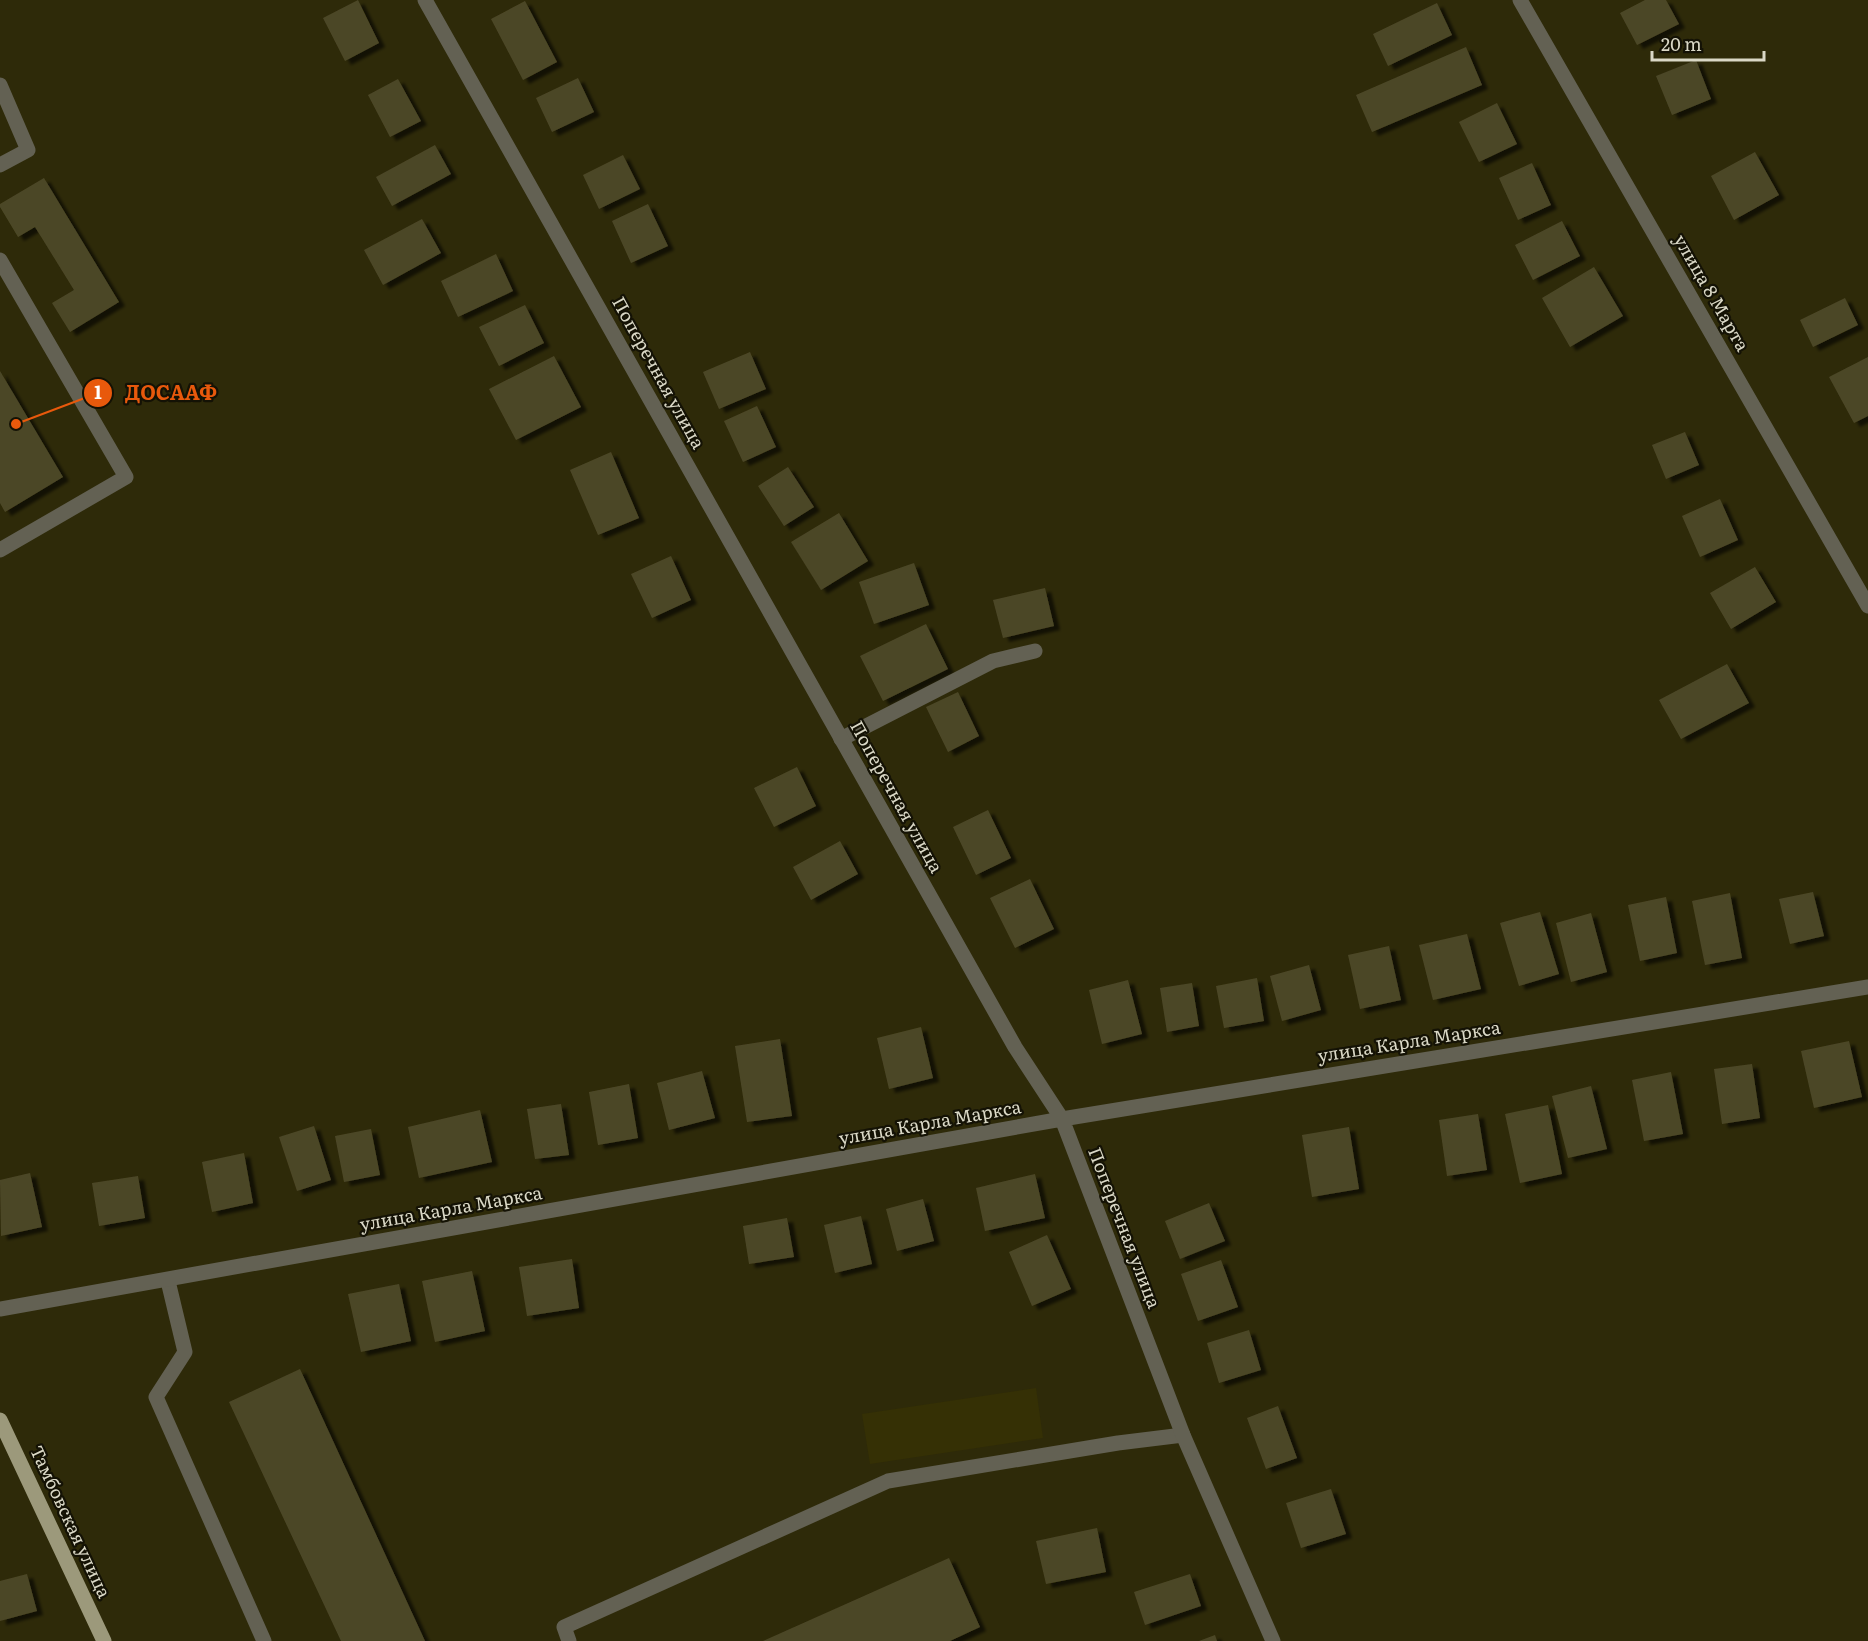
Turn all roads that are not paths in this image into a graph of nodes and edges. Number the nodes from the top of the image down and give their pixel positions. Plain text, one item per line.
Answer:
1 (425, 0) edge
2 (1520, 0) edge
3 (0, 85) edge
4 (0, 165) edge
5 (0, 260) edge
6 (0, 550) edge
7 (1868, 606) edge
8 (1035, 651) dead end
9 (841, 739) junction
10 (1868, 987) edge
11 (1062, 1119) junction
12 (168, 1281) junction
13 (0, 1309) edge
14 (0, 1420) edge
15 (1183, 1436) junction
16 (104, 1641) edge
17 (264, 1641) edge
18 (569, 1641) edge
19 (1273, 1641) edge

1 - 9 street, Поперечная улица
2 - 7 street, улица 8 Марта
3 - 4 street
5 - 6 street
8 - 9 street
9 - 11 street, Поперечная улица
10 - 11 street, улица Карла Маркса
11 - 12 street, улица Карла Маркса
11 - 15 street, Поперечная улица
12 - 13 street, улица Карла Маркса
12 - 17 street
14 - 16 main road, Тамбовская улица
15 - 18 street
15 - 19 street, Поперечная улица

